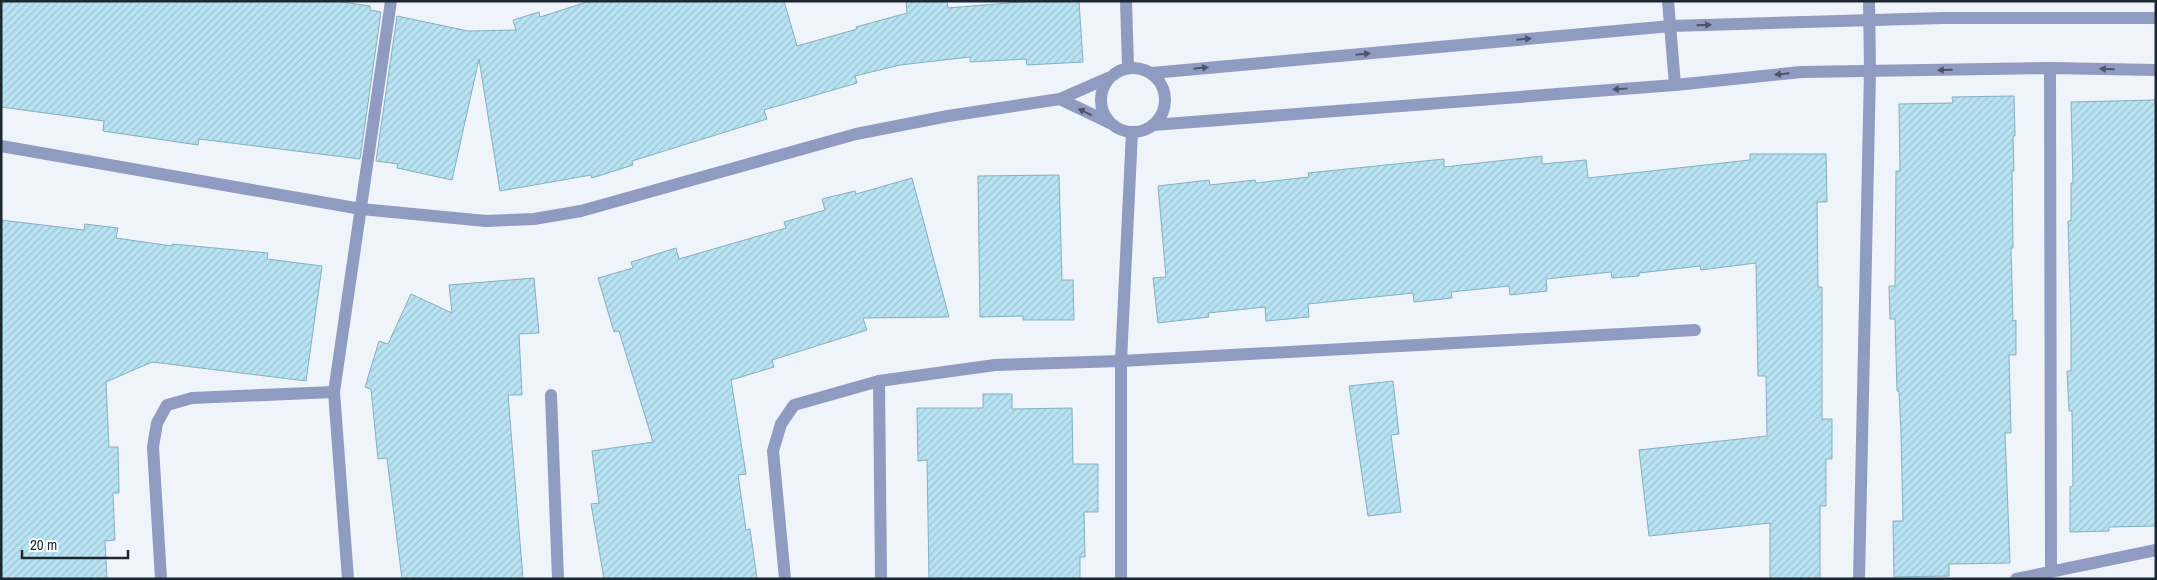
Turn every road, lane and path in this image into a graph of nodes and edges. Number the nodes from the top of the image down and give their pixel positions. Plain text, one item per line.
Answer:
1 (391, 1) edge
2 (1126, 1) edge
3 (1668, 1) edge
4 (1869, 1) edge
5 (2156, 18) edge
6 (1869, 20) junction
7 (1670, 26) junction
8 (1128, 67) junction
9 (2050, 68) junction
10 (2156, 70) edge
11 (1870, 71) junction
12 (1152, 73) junction
13 (1108, 78) junction
14 (1675, 85) junction
15 (1060, 99) junction
16 (1111, 124) junction
17 (1153, 125) junction
18 (1132, 132) junction
19 (1, 146) edge
20 (361, 209) junction
21 (1695, 330) dead end
22 (1121, 361) junction
23 (879, 381) junction
24 (334, 392) junction
25 (551, 395) dead end
26 (2156, 550) edge
27 (2050, 572) junction
28 (161, 579) edge
29 (348, 579) edge
30 (558, 579) edge
31 (785, 579) edge
32 (881, 579) edge
33 (1121, 579) edge
34 (1859, 579) edge
35 (2016, 579) edge

1 - 20 street
2 - 8 street
3 - 7 street
4 - 6 street
5 - 6 street
7 -> 6 street
6 - 11 street
12 -> 7 street
7 - 14 street
8 - 12 street
8 - 13 street
10 -> 9 street
9 -> 11 street
9 - 27 street
11 -> 14 street
11 - 34 street
12 - 17 street
13 - 15 street
13 - 16 street
14 -> 17 street
16 -> 15 street
15 - 20 street
16 - 18 street
17 - 18 street
18 - 22 street
19 - 20 street
20 - 24 street
21 - 22 street
22 - 23 street
22 - 33 street
23 - 31 street
23 - 32 street
24 - 28 street
24 - 29 street
25 - 30 street
26 - 27 street
27 - 35 street

